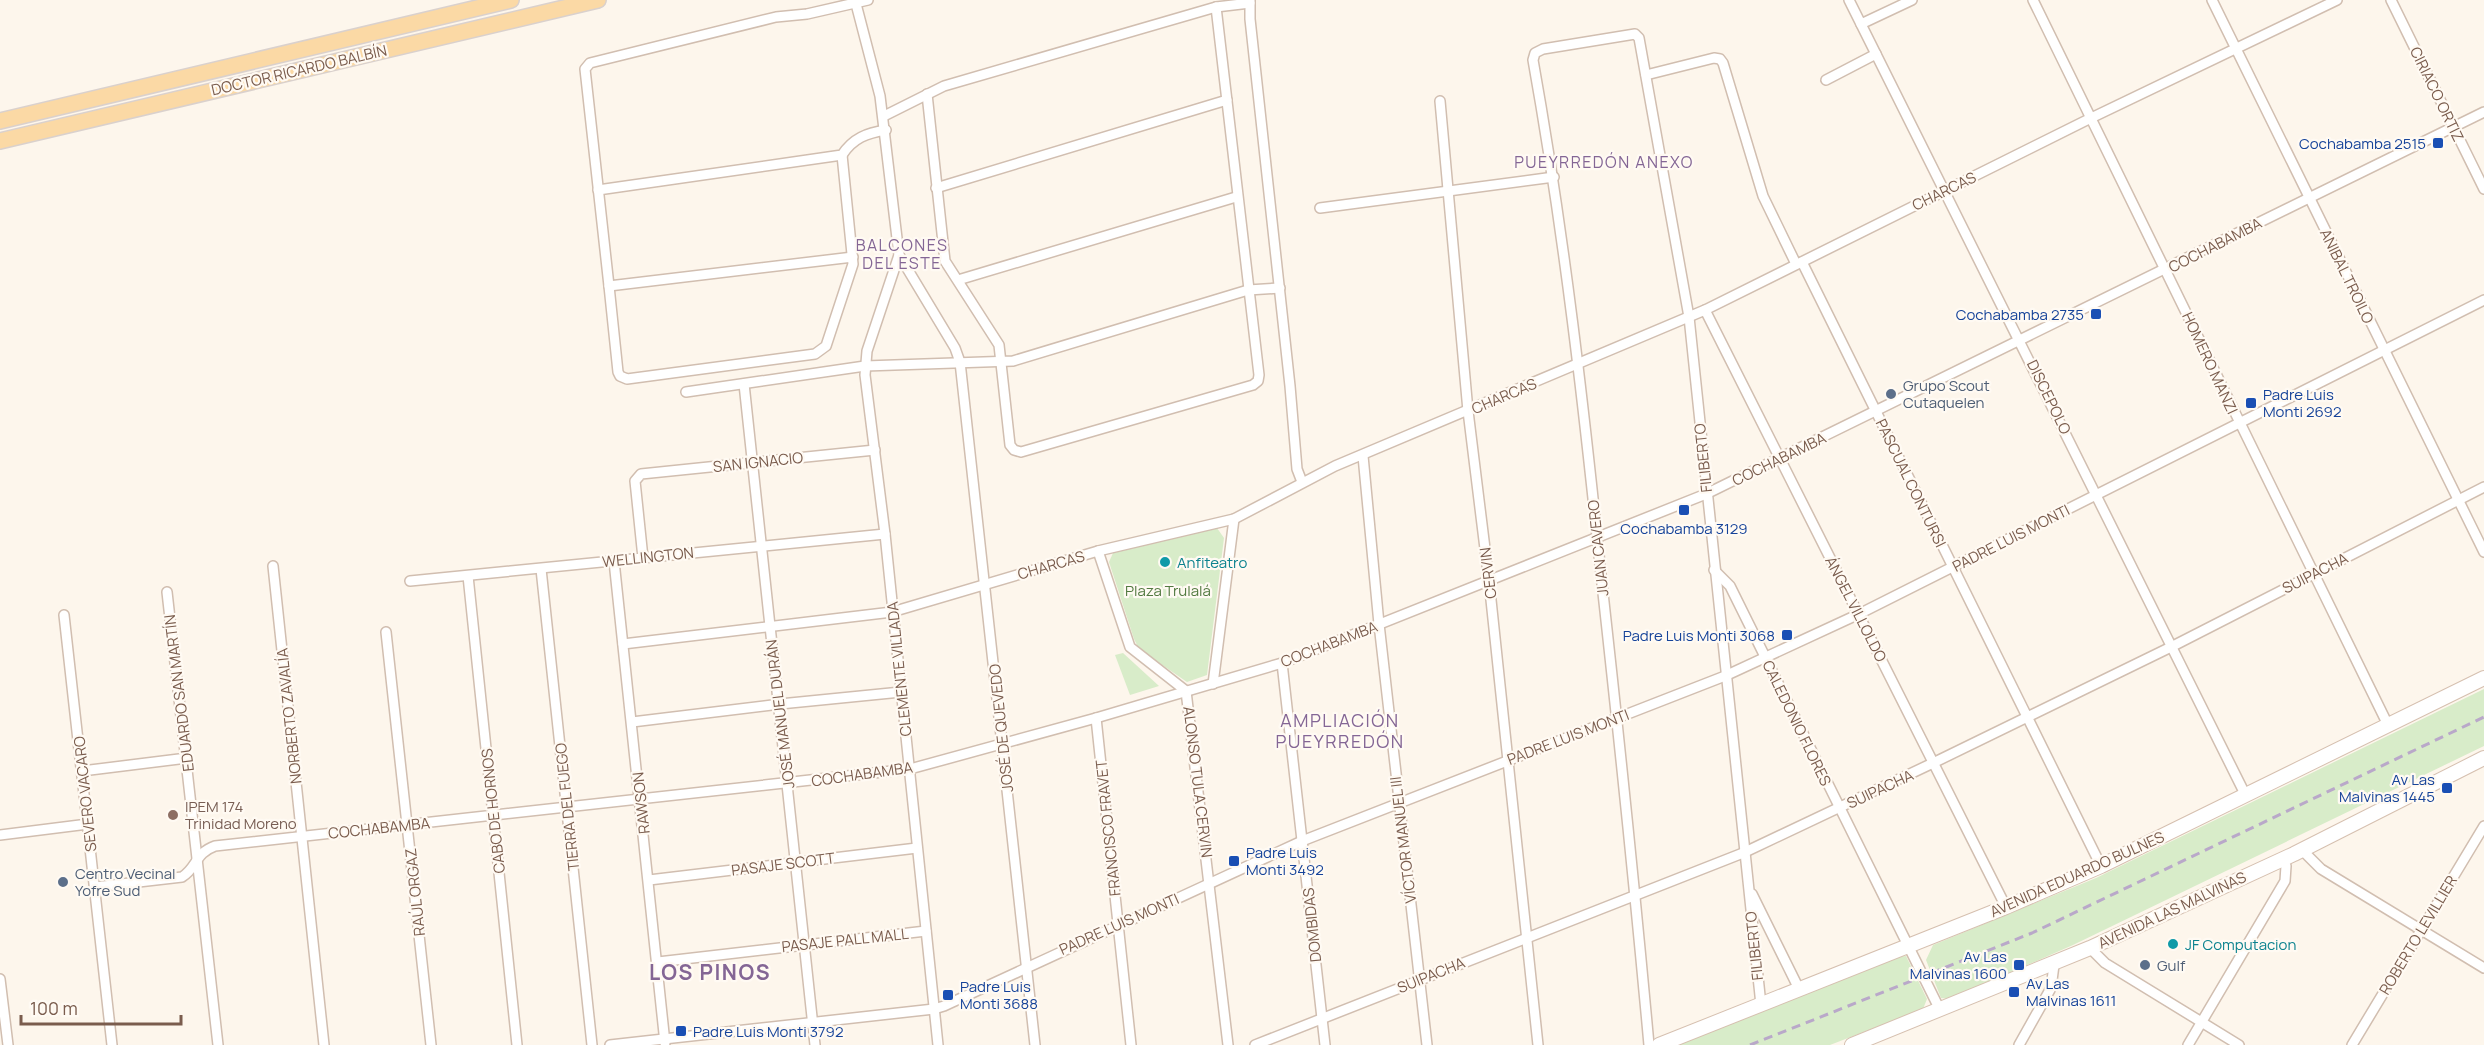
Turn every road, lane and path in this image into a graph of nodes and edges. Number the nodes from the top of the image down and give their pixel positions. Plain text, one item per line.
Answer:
1 (511, 0) edge
2 (598, 0) edge
3 (868, 0) edge
4 (1849, 0) edge
5 (1912, 0) edge
6 (2033, 0) edge
7 (2212, 0) edge
8 (2337, 0) edge
9 (2391, 0) edge
10 (1250, 1) edge
11 (856, 2) edge
12 (1215, 7) junction
13 (1861, 24) junction
14 (2236, 49) junction
15 (1535, 53) joint
16 (1876, 54) junction
17 (248, 62) junction
18 (1646, 75) junction
19 (1826, 80) dead end
20 (252, 81) junction
21 (927, 94) junction
22 (1227, 100) junction
23 (1440, 101) dead end
24 (2484, 111) edge
25 (884, 116) junction
26 (2089, 119) junction
27 (0, 121) edge
28 (2453, 127) junction
29 (886, 130) junction
30 (0, 141) edge
31 (842, 155) junction
32 (1554, 177) junction
33 (936, 188) junction
34 (1447, 189) junction
35 (2484, 189) edge
36 (598, 190) junction
37 (1945, 190) junction
38 (1236, 197) junction
39 (2308, 198) junction
40 (1320, 208) dead end
41 (899, 255) junction
42 (853, 257) junction
43 (1799, 263) junction
44 (2165, 270) junction
45 (958, 280) junction
46 (609, 286) junction
47 (1280, 288) junction
48 (1248, 290) junction
49 (2484, 300) edge
50 (1705, 310) junction
51 (1689, 317) junction
52 (2020, 339) junction
53 (2384, 350) junction
54 (960, 362) junction
55 (1000, 363) junction
56 (1578, 365) junction
57 (865, 366) junction
58 (744, 384) junction
59 (686, 392) dead end
60 (1468, 411) junction
61 (1875, 412) junction
62 (2238, 423) junction
63 (875, 450) junction
64 (1363, 456) junction
65 (1780, 458) junction
66 (753, 463) junction
67 (1302, 482) junction
68 (2484, 487) edge
69 (1706, 494) junction
70 (2097, 495) junction
71 (2458, 500) junction
72 (1234, 519) junction
73 (885, 534) junction
74 (1597, 537) junction
75 (762, 546) junction
76 (1098, 551) junction
77 (2484, 552) edge
78 (643, 558) junction
79 (614, 561) junction
80 (273, 566) dead end
81 (1953, 568) junction
82 (541, 569) junction
83 (1714, 570) junction
84 (2312, 574) junction
85 (468, 576) junction
86 (410, 581) dead end
87 (1489, 581) junction
88 (985, 583) junction
89 (167, 592) dead end
90 (892, 612) junction
91 (1859, 614) junction
92 (64, 615) dead end
93 (1379, 624) junction
94 (770, 626) junction
95 (386, 632) dead end
96 (623, 644) junction
97 (2170, 647) junction
98 (1765, 658) junction
99 (1282, 663) junction
100 (1725, 675) junction
101 (2484, 678) edge
102 (1212, 684) junction
103 (1186, 691) junction
104 (901, 692) junction
105 (780, 704) junction
106 (2027, 717) junction
107 (1096, 718) junction
108 (1617, 718) junction
109 (632, 722) junction
110 (2388, 725) junction
111 (1004, 744) junction
112 (187, 758) junction
113 (2484, 758) edge
114 (1507, 760) junction
115 (1933, 764) junction
116 (910, 770) junction
117 (82, 771) junction
118 (789, 784) junction
119 (2246, 796) junction
120 (641, 800) junction
121 (1399, 802) junction
122 (568, 808) junction
123 (1839, 808) junction
124 (493, 816) junction
125 (88, 824) junction
126 (408, 825) junction
127 (2484, 826) edge
128 (0, 836) edge
129 (302, 836) junction
130 (1302, 841) junction
131 (917, 848) junction
132 (2302, 850) junction
133 (1743, 853) junction
134 (197, 857) junction
135 (2283, 859) junction
136 (796, 862) junction
137 (2102, 866) junction
138 (650, 880) junction
139 (1210, 883) junction
140 (95, 887) junction
141 (1748, 887) junction
142 (1636, 896) junction
143 (2006, 907) junction
144 (1118, 925) junction
145 (2421, 929) junction
146 (926, 931) junction
147 (1527, 936) junction
148 (805, 944) junction
149 (1908, 946) junction
150 (2090, 948) junction
151 (658, 962) junction
152 (2054, 965) junction
153 (1026, 966) junction
154 (2484, 968) edge
155 (0, 979) edge
156 (1419, 979) junction
157 (1799, 989) junction
158 (1761, 1005) junction
159 (934, 1009) junction
160 (1940, 1010) junction
161 (1322, 1018) junction
162 (813, 1022) junction
163 (2202, 1022) junction
164 (665, 1042) edge
165 (1872, 1042) edge
166 (8, 1045) edge
167 (112, 1045) edge
168 (218, 1045) edge
169 (324, 1045) edge
170 (431, 1045) edge
171 (517, 1045) edge
172 (592, 1045) edge
173 (610, 1045) edge
174 (815, 1045) edge
175 (938, 1045) edge
176 (1035, 1045) edge
177 (1131, 1045) edge
178 (1228, 1045) edge
179 (1255, 1045) edge
180 (1325, 1045) edge
181 (1427, 1045) edge
182 (1538, 1045) edge
183 (1649, 1045) edge
184 (1659, 1045) edge
185 (1852, 1045) edge
186 (2019, 1045) edge
187 (2188, 1045) edge
188 (2239, 1045) edge
189 (2352, 1045) edge

1 - 17 main road, DOCTOR RICARDO BALBÍN
2 - 20 main road, DOCTOR RICARDO BALBÍN
3 - 11 street
4 - 13 street, DISCEPOLO
5 - 13 street
6 - 26 street, HOMERO MANZI
7 - 14 street, ANIBAL TROILO
8 - 14 street, CHARCAS
9 - 28 street, CIRIACO ORTIZ
10 - 12 street
10 - 47 street
11 - 25 street
11 - 36 street
12 - 21 street
12 - 22 street
13 - 16 street, DISCEPOLO
14 - 26 street, CHARCAS
14 - 39 street, ANIBAL TROILO
15 - 18 street, FILIBERTO
15 - 32 street, JUAN CAVERO
16 - 19 street
16 - 37 street, DISCEPOLO
17 - 20 main road
17 - 27 main road, DOCTOR RICARDO BALBÍN
18 - 43 street, PASCUAL CONTURSI
18 - 51 street, FILIBERTO
20 - 30 main road, DOCTOR RICARDO BALBÍN
21 - 25 street
21 - 33 street
22 - 33 street
22 - 38 street
23 - 34 street, CERVIN
24 - 28 street, COCHABAMBA
25 - 29 street
26 - 37 street, CHARCAS
26 - 44 street, HOMERO MANZI
28 - 35 street, CIRIACO ORTIZ
28 - 39 street, COCHABAMBA
29 - 31 street
29 - 41 street
31 - 36 street
31 - 42 street
32 - 34 street
32 - 56 street, JUAN CAVERO
33 - 45 street
34 - 40 street
34 - 60 street, CERVIN
36 - 46 street
37 - 43 street, CHARCAS
37 - 52 street, DISCEPOLO
38 - 45 street
38 - 48 street
39 - 44 street, COCHABAMBA
39 - 53 street, ANIBAL TROILO
41 - 54 street, JOSÉ DE QUEVEDO
41 - 57 street, CLEMENTE VILLADA
42 - 46 street
42 - 46 street
43 - 50 street, CHARCAS
43 - 61 street, PASCUAL CONTURSI
44 - 52 street, COCHABAMBA
44 - 62 street, HOMERO MANZI
45 - 55 street
47 - 48 street
47 - 67 street
48 - 55 street
48 - 55 street
49 - 53 street, PADRE LUIS MONTI
50 - 51 street, CHARCAS
50 - 65 street, ÁNGEL VILLOLDO
51 - 56 street, CHARCAS
51 - 69 street, FILIBERTO
52 - 61 street, COCHABAMBA
52 - 70 street, DISCEPOLO
53 - 62 street, PADRE LUIS MONTI
53 - 71 street, ANIBAL TROILO
54 - 55 street
54 - 57 street
54 - 88 street, JOSÉ DE QUEVEDO
56 - 60 street, CHARCAS
56 - 74 street, JUAN CAVERO
57 - 58 street
57 - 63 street, CLEMENTE VILLADA
58 - 59 street
58 - 66 street, JOSÉ MANUEL DURÁN
60 - 64 street, CHARCAS
60 - 87 street, CERVIN
61 - 65 street, COCHABAMBA
61 - 81 street, PASCUAL CONTURSI
62 - 70 street, PADRE LUIS MONTI
62 - 84 street, HOMERO MANZI
63 - 66 street, SAN IGNACIO
63 - 73 street, CLEMENTE VILLADA
64 - 67 street, CHARCAS
64 - 93 street, VÍCTOR MANUEL III
65 - 69 street, COCHABAMBA
65 - 91 street, ÁNGEL VILLOLDO
66 - 75 street, JOSÉ MANUEL DURÁN
66 - 78 street, SAN IGNACIO
67 - 72 street, CHARCAS
68 - 71 street, SUIPACHA
69 - 74 street, COCHABAMBA
69 - 83 street, FILIBERTO
70 - 81 street, PADRE LUIS MONTI
70 - 97 street, DISCEPOLO
71 - 77 street, ANIBAL TROILO
71 - 84 street, SUIPACHA
72 - 76 street, CHARCAS
72 - 102 street
73 - 75 street, WELLINGTON
73 - 90 street, CLEMENTE VILLADA
74 - 87 street, COCHABAMBA
74 - 108 street, JUAN CAVERO
75 - 78 street, WELLINGTON
75 - 94 street, JOSÉ MANUEL DURÁN
76 - 88 street, CHARCAS
76 - 103 street, ALONSO TULA CERVIN
78 - 79 street, WELLINGTON
79 - 82 street, WELLINGTON
79 - 96 street, RAWSON
80 - 129 street, NORBERTO ZAVALÍA
81 - 91 street, PADRE LUIS MONTI
81 - 106 street, PASCUAL CONTURSI
82 - 85 street, WELLINGTON
82 - 122 street, TIERRA DEL FUEGO
83 - 98 street, CALEDONIO FLORES
83 - 100 street, FILIBERTO
84 - 97 street, SUIPACHA
84 - 110 street, HOMERO MANZI
85 - 86 street, WELLINGTON
85 - 124 street, CABO DE HORNOS
87 - 93 street, COCHABAMBA
87 - 114 street, CERVIN
88 - 90 street, CHARCAS
88 - 111 street, JOSÉ DE QUEVEDO
89 - 112 street, EDUARDO SAN MARTÍN
90 - 94 street, CHARCAS
90 - 104 street, CLEMENTE VILLADA
91 - 98 street, PADRE LUIS MONTI
91 - 115 street, ÁNGEL VILLOLDO
92 - 117 street, SEVERO VACARO
93 - 99 street, COCHABAMBA
93 - 121 street, VÍCTOR MANUEL III
94 - 96 street, CHARCAS
94 - 105 street, JOSÉ MANUEL DURÁN
95 - 126 street, RAÚL ORGAZ
96 - 109 street, RAWSON
97 - 106 street, SUIPACHA
97 - 119 street, DISCEPOLO
98 - 100 street, PADRE LUIS MONTI
98 - 123 street, CALEDONIO FLORES
99 - 102 street, COCHABAMBA
99 - 130 street, DOMBIDAS
100 - 108 street, PADRE LUIS MONTI
100 - 133 street, FILIBERTO
101 - 110 main road, AVENIDA EDUARDO BULNES
102 - 103 street, COCHABAMBA
103 - 107 street, COCHABAMBA
103 - 139 street, ALONSO TULA CERVIN
104 - 105 street
104 - 116 street, CLEMENTE VILLADA
105 - 109 street
105 - 118 street, JOSÉ MANUEL DURÁN
106 - 115 street, SUIPACHA
106 - 137 street, PASCUAL CONTURSI
107 - 111 street, COCHABAMBA
107 - 144 street, FRANCISCO FRAVET
108 - 114 street, PADRE LUIS MONTI
108 - 142 street, JUAN CAVERO
109 - 120 street, RAWSON
110 - 119 main road, AVENIDA EDUARDO BULNES
111 - 116 street, COCHABAMBA
111 - 153 street, JOSÉ DE QUEVEDO
112 - 117 street
112 - 134 street, EDUARDO SAN MARTÍN
113 - 132 main road, AVENIDA LAS MALVINAS
114 - 121 street, PADRE LUIS MONTI
114 - 147 street, CERVIN
115 - 123 street, SUIPACHA
115 - 143 street, ÁNGEL VILLOLDO
116 - 118 street, COCHABAMBA
116 - 131 street, CLEMENTE VILLADA
117 - 125 street, SEVERO VACARO
118 - 120 street, COCHABAMBA
118 - 136 street, JOSÉ MANUEL DURÁN
119 - 137 main road, AVENIDA EDUARDO BULNES
120 - 122 street, COCHABAMBA
120 - 138 street, RAWSON
121 - 130 street, PADRE LUIS MONTI
121 - 156 street, VÍCTOR MANUEL III
122 - 124 street, COCHABAMBA
122 - 172 street, TIERRA DEL FUEGO
123 - 133 street, SUIPACHA
123 - 149 street, CALEDONIO FLORES
124 - 126 street, COCHABAMBA
124 - 171 street, CABO DE HORNOS
125 - 128 street
125 - 140 street, SEVERO VACARO
126 - 129 street, COCHABAMBA
126 - 170 street, RAÚL ORGAZ
127 - 145 street, ROBERTO LEVILLIER
129 - 134 street, COCHABAMBA
129 - 169 street, NORBERTO ZAVALÍA
130 - 139 street, PADRE LUIS MONTI
130 - 161 street, DOMBIDAS
131 - 136 street, PASAJE SCOTT
131 - 146 street, CLEMENTE VILLADA
132 - 135 main road, AVENIDA LAS MALVINAS
132 - 145 street
133 - 141 street, FILIBERTO
133 - 142 street, SUIPACHA
134 - 140 street, COCHABAMBA
134 - 168 street, EDUARDO SAN MARTÍN
135 - 150 main road, AVENIDA LAS MALVINAS
135 - 163 street
136 - 138 street, PASAJE SCOTT
136 - 148 street, JOSÉ MANUEL DURÁN
137 - 143 main road, AVENIDA EDUARDO BULNES
138 - 151 street, RAWSON
139 - 144 street, PADRE LUIS MONTI
139 - 178 street, ALONSO TULA CERVIN
140 - 167 street, SEVERO VACARO
141 - 157 street, FILIBERTO
141 - 158 street, FILIBERTO
142 - 147 street, SUIPACHA
142 - 183 street, JUAN CAVERO
143 - 149 main road, AVENIDA EDUARDO BULNES
144 - 153 street, PADRE LUIS MONTI
144 - 177 street, FRANCISCO FRAVET
145 - 154 street
145 - 189 street, ROBERTO LEVILLIER
146 - 148 street, PASAJE PALL MALL
146 - 159 street, CLEMENTE VILLADA
147 - 156 street, SUIPACHA
147 - 182 street, CERVIN
148 - 151 street, PASAJE PALL MALL
148 - 162 street, JOSÉ MANUEL DURÁN
149 - 157 main road, AVENIDA EDUARDO BULNES
149 - 160 street, CALEDONIO FLORES
150 - 152 main road, AVENIDA LAS MALVINAS
150 - 163 street
151 - 164 street, RAWSON
152 - 160 main road, AVENIDA LAS MALVINAS
152 - 186 street
153 - 159 street, PADRE LUIS MONTI
153 - 176 street, JOSÉ DE QUEVEDO
155 - 166 street
156 - 161 street, SUIPACHA
156 - 181 street, VÍCTOR MANUEL III
157 - 158 main road, AVENIDA EDUARDO BULNES
158 - 184 main road, AVENIDA EDUARDO BULNES
159 - 162 street, PADRE LUIS MONTI
159 - 175 street, CLEMENTE VILLADA
160 - 165 main road, AVENIDA LAS MALVINAS
161 - 179 street, SUIPACHA
161 - 180 street, DOMBIDAS
162 - 164 street, PADRE LUIS MONTI
162 - 174 street, JOSÉ MANUEL DURÁN
163 - 187 street
163 - 188 street
164 - 173 street, PADRE LUIS MONTI
165 - 185 main road, AVENIDA LAS MALVINAS

